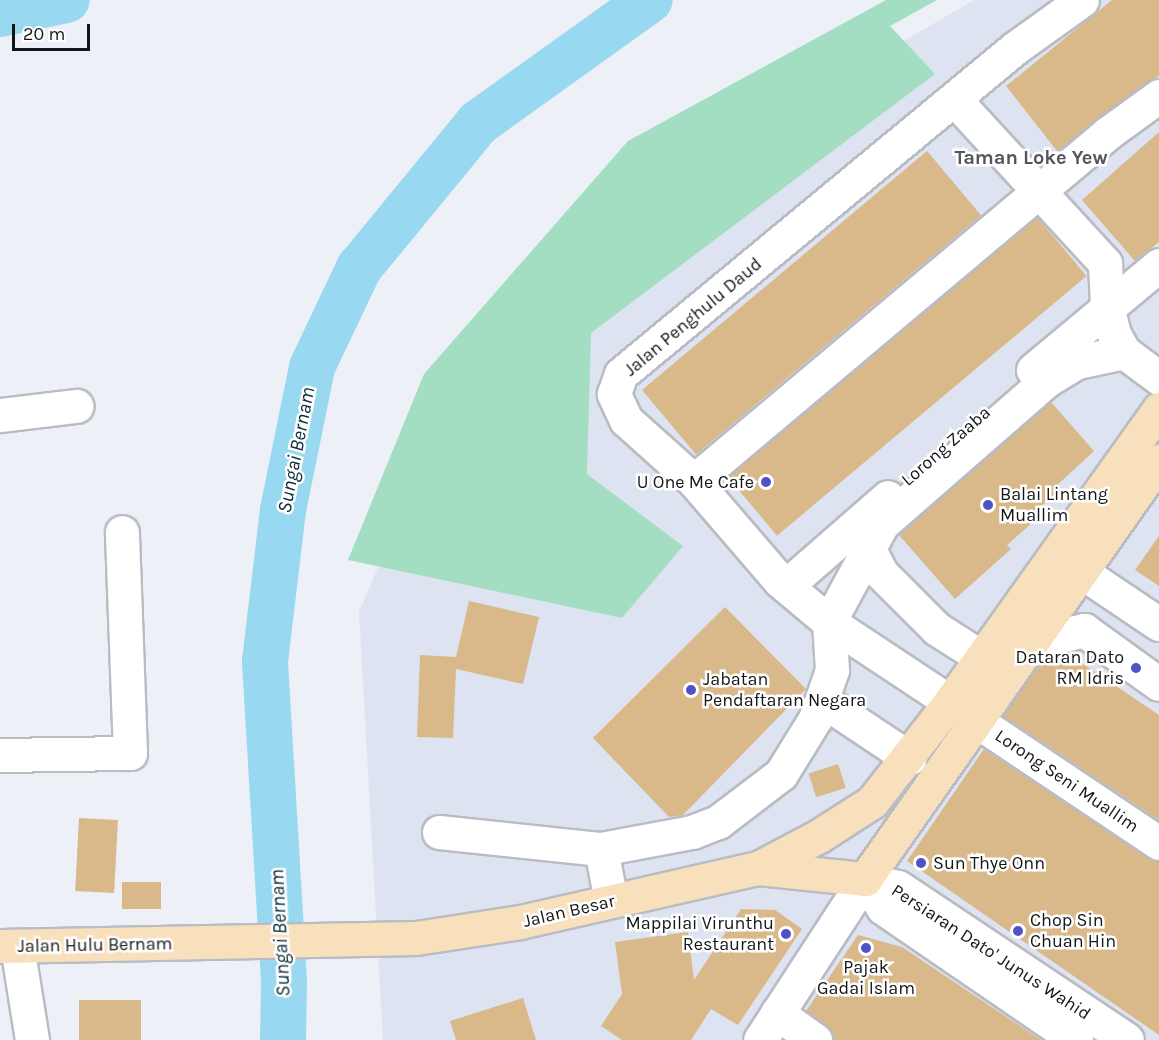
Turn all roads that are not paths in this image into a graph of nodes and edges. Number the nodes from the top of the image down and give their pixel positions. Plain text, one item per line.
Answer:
1 (1082, 0) edge
2 (1159, 96) edge
3 (955, 100) junction
4 (1040, 192) junction
5 (1159, 265) edge
6 (1107, 306) junction
7 (1124, 352) junction
8 (1159, 378) edge
9 (76, 406) dead end
10 (1159, 409) edge
11 (0, 415) edge
12 (1159, 461) edge
13 (694, 481) junction
14 (122, 532) dead end
15 (869, 549) junction
16 (1080, 571) junction
17 (786, 586) junction
18 (829, 621) junction
19 (1159, 624) edge
20 (1031, 643) junction
21 (981, 657) junction
22 (1159, 684) edge
23 (822, 700) junction
24 (963, 711) junction
25 (0, 755) edge
26 (909, 758) junction
27 (872, 802) junction
28 (439, 832) dead end
29 (1159, 843) edge
30 (601, 849) junction
31 (758, 868) junction
32 (865, 879) junction
33 (611, 902) junction
34 (190, 943) joint
35 (8, 946) edge
36 (769, 1027) edge
37 (32, 1040) edge
38 (815, 1040) edge
39 (1076, 1040) edge
40 (1127, 1040) edge

1 - 3 street, Jalan Penghulu Daud
2 - 4 street
3 - 4 street
3 - 13 street, Jalan Penghulu Daud
4 - 6 street
4 - 13 street
5 - 6 street, Lorong Zaaba
6 - 7 street
6 - 17 street, Lorong Zaaba
7 - 8 street
7 - 15 street
9 - 11 street
10 - 21 main road
12 - 16 main road
13 - 17 street, Jalan Penghulu Daud
14 - 25 street
15 - 18 street
15 - 21 street
16 - 19 street
16 - 20 main road
17 - 18 street, Jalan Penghulu Daud
18 - 23 street
18 - 24 street, Jalan Penghulu Daud
20 - 22 street
20 - 24 main road
21 - 24 main road
23 - 26 street
23 - 30 street
24 - 26 main road
24 - 29 street, Lorong Seni Muallim
24 - 32 main road
26 - 27 main road
27 - 31 main road
27 - 32 main road
28 - 30 street
30 - 33 street
31 - 32 main road
31 - 33 main road, Jalan Besar
32 - 36 street
32 - 39 street, Persiaran Dato' Junus Wahid
32 - 40 street, Persiaran Dato' Junus Wahid
33 - 34 main road, Jalan Besar
34 - 35 main road, Jalan Hulu Bernam
35 - 37 street
36 - 38 street

